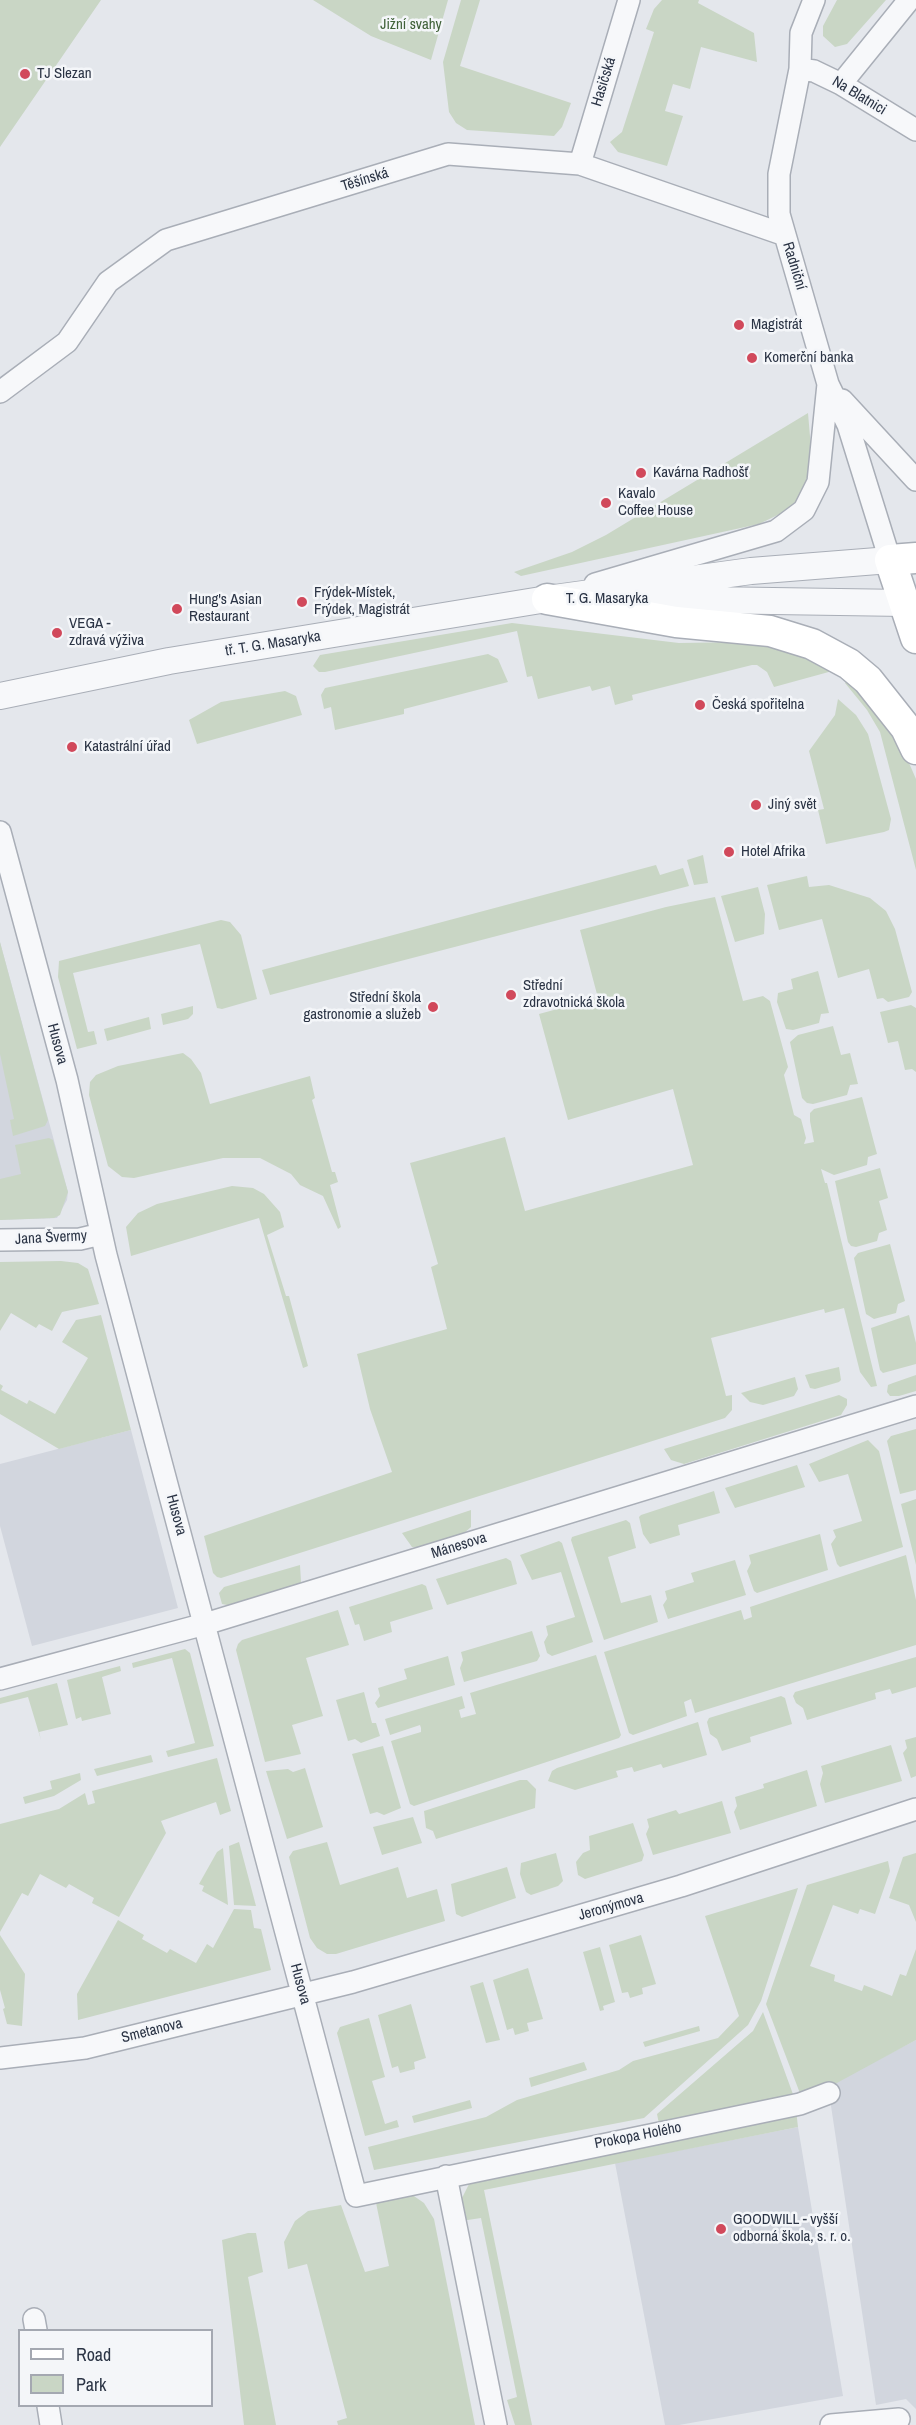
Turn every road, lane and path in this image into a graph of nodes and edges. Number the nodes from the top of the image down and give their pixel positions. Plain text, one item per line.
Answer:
1 (629, 0) edge
2 (814, 0) edge
3 (909, 0) edge
4 (800, 69) junction
5 (841, 84) junction
6 (916, 130) edge
7 (580, 164) junction
8 (785, 235) junction
9 (828, 384) junction
10 (0, 392) edge
11 (916, 480) edge
12 (903, 559) edge
13 (548, 599) junction
14 (910, 603) edge
15 (916, 638) edge
16 (0, 696) edge
17 (916, 749) edge
18 (0, 832) edge
19 (101, 1234) junction
20 (0, 1240) edge
21 (916, 1406) edge
22 (205, 1624) junction
23 (0, 1679) edge
24 (916, 1809) edge
25 (303, 1993) junction
26 (0, 2058) edge
27 (829, 2093) dead end
28 (446, 2175) junction
29 (356, 2196) joint
30 (48, 2407) edge
31 (899, 2419) dead end
32 (51, 2425) edge
33 (496, 2425) edge
34 (831, 2425) edge

1 - 7 street, Hasičská
2 - 4 street, Radniční
3 - 5 street
4 - 5 street, Na Blatnici
4 - 8 street, Radniční
5 - 6 street, Na Blatnici
7 - 8 street, Těšínská
7 - 10 street, Těšínská
8 - 9 street, Radniční
9 - 11 street
9 - 12 street, Radniční
9 - 13 street
12 - 13 street, T. G. Masaryka
12 - 14 main road
13 - 14 street, T. G. Masaryka
13 - 16 street, tř. T. G. Masaryka
13 - 17 main road
14 - 15 main road
18 - 19 street, Husova
19 - 20 street, Jana Švermy
19 - 22 street, Husova
21 - 22 street, Mánesova
22 - 23 street, Mánesova
22 - 25 street, Husova
24 - 25 street, Jeronýmova
25 - 26 street, Smetanova
25 - 29 street, Husova
27 - 28 street, Prokopa Holého
28 - 29 street, Prokopa Holého
28 - 33 street
30 - 32 street
31 - 34 street

